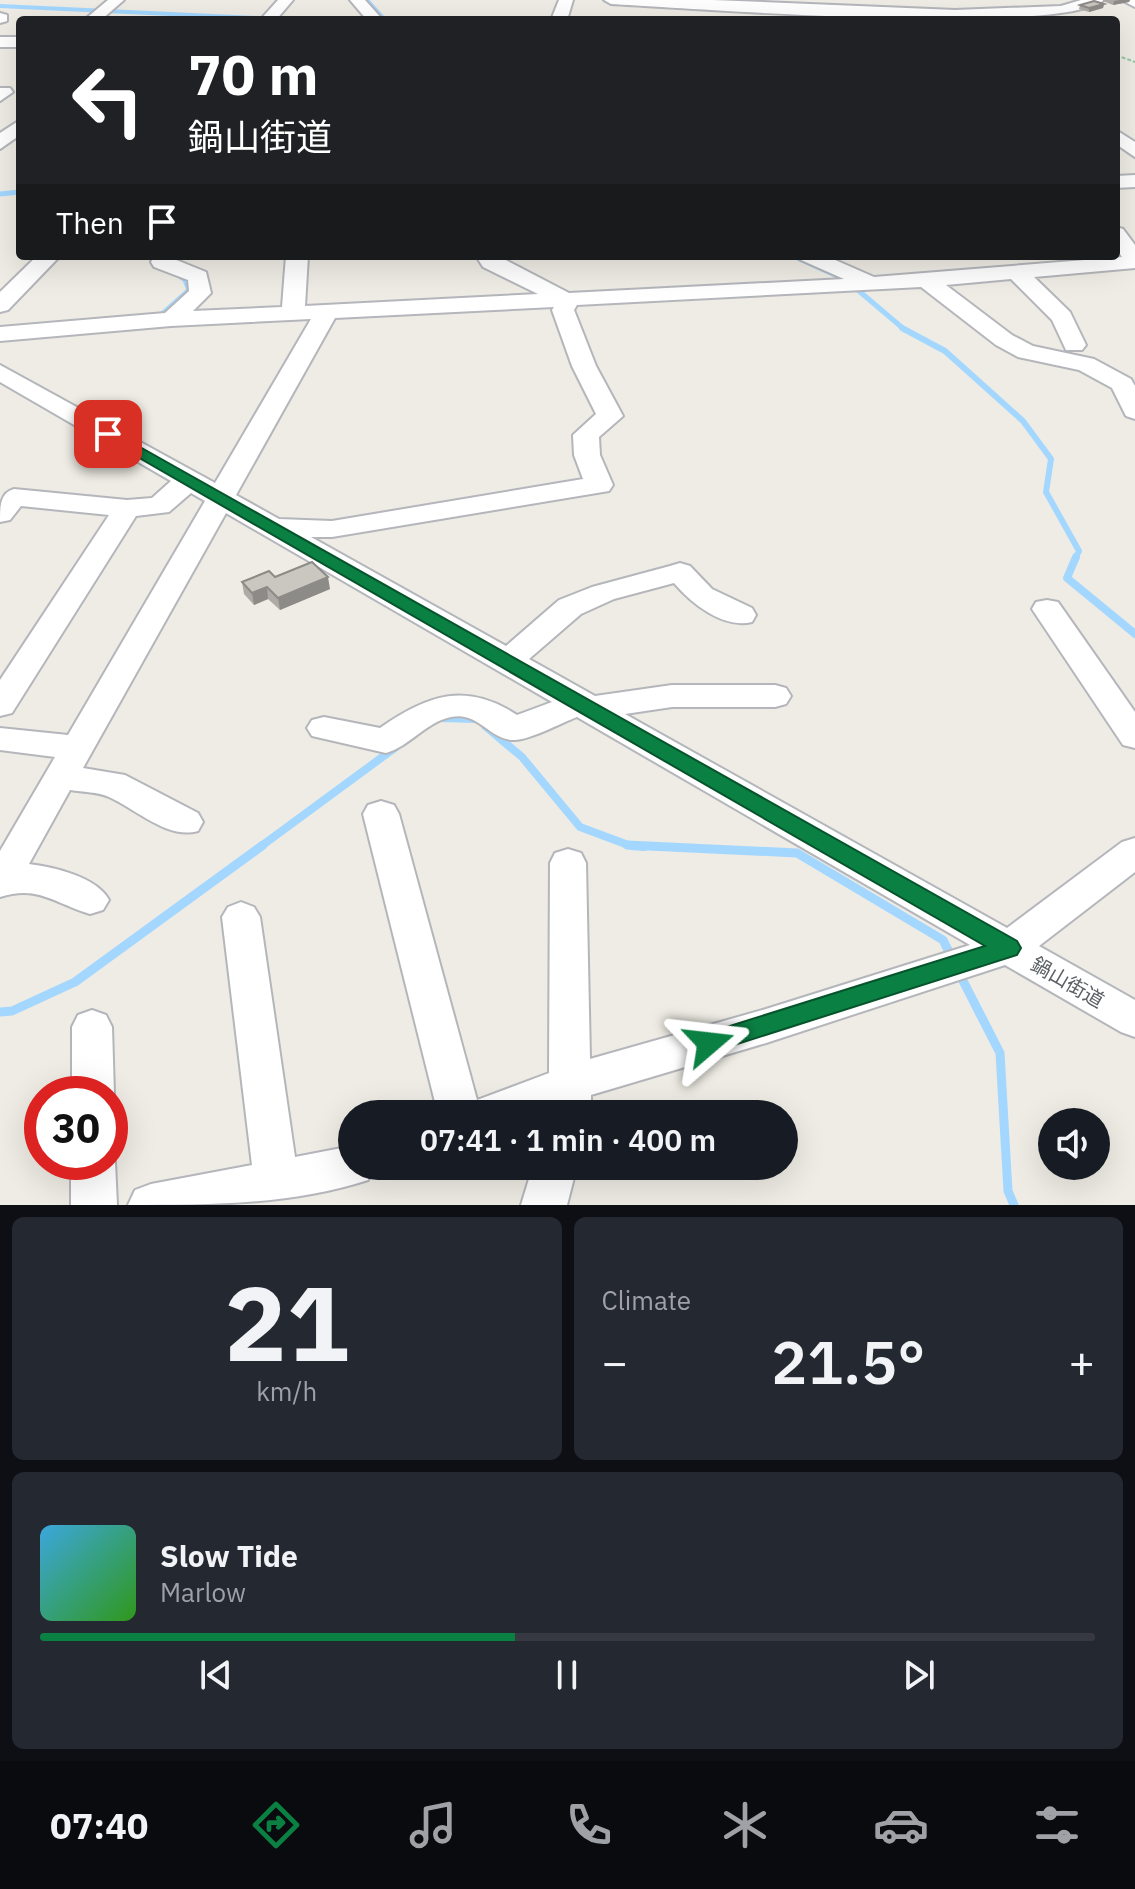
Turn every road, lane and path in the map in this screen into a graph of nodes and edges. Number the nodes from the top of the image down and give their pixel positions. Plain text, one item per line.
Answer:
1 (117, 0) edge
2 (286, 0) edge
3 (357, 0) edge
4 (611, 0) edge
5 (1097, 0) edge
6 (1128, 0) edge
7 (1135, 3) edge
8 (768, 8) edge
9 (945, 10) edge
10 (716, 12) edge
11 (97, 16) edge
12 (272, 16) edge
13 (371, 16) edge
14 (902, 16) edge
15 (16, 129) edge
16 (0, 143) edge
17 (1120, 239) edge
18 (45, 260) edge
19 (163, 260) edge
20 (297, 260) edge
21 (490, 260) edge
22 (818, 260) edge
23 (1135, 261) edge
24 (1062, 262) edge
25 (1016, 272) junction
26 (926, 280) junction
27 (875, 284) junction
28 (569, 301) junction
29 (0, 305) edge
30 (327, 311) junction
31 (293, 312) junction
32 (171, 319) junction
33 (0, 334) edge
34 (1074, 345) dead end
35 (0, 372) edge
36 (1135, 411) edge
37 (189, 480) junction
38 (220, 497) junction
39 (5, 503) edge
40 (127, 508) junction
41 (273, 527) junction
42 (1047, 609) dead end
43 (741, 615) dead end
44 (508, 661) junction
45 (775, 696) dead end
46 (0, 705) edge
47 (584, 705) junction
48 (324, 728) dead end
49 (1135, 737) edge
50 (0, 739) edge
51 (70, 762) junction
52 (381, 814) dead end
53 (185, 822) dead end
54 (1135, 852) edge
55 (568, 863) dead end
56 (2, 879) edge
57 (90, 900) dead end
58 (241, 917) dead end
59 (1009, 948) junction
60 (1135, 1020) edge
61 (92, 1027) dead end
62 (93, 1076) edge
63 (569, 1099) edge
64 (455, 1100) edge
65 (338, 1169) edge
66 (93, 1180) edge
67 (551, 1180) edge
68 (276, 1181) junction
69 (94, 1205) edge
70 (151, 1205) edge
71 (544, 1205) edge

1 - 11 street
2 - 12 street
3 - 13 street
4 - 10 street
5 - 9 street
6 - 7 street
8 - 10 street
8 - 14 street
9 - 14 street
15 - 16 street
17 - 23 street
18 - 29 street
19 - 32 street
20 - 31 street
21 - 28 street
22 - 27 street
23 - 24 street
24 - 25 street
25 - 26 street
25 - 34 street
26 - 27 street
26 - 36 street
27 - 28 street
28 - 30 street
28 - 41 street
30 - 31 street
30 - 38 street
31 - 32 street
32 - 33 street
35 - 37 street, 鍋山街道
37 - 38 street, 鍋山街道
37 - 40 street
38 - 41 street, 鍋山街道
38 - 51 street
39 - 40 street
40 - 46 street
41 - 44 street, 鍋山街道
42 - 49 street
43 - 44 street
44 - 47 street, 鍋山街道
45 - 47 street
47 - 48 street
47 - 59 street, 鍋山街道
50 - 51 street
51 - 53 street
51 - 56 street
52 - 64 street
54 - 59 street
55 - 63 street
56 - 57 street
58 - 68 street
59 - 60 street, 鍋山街道
59 - 63 street
61 - 62 street
65 - 68 street
66 - 69 street
67 - 71 street
68 - 70 street

